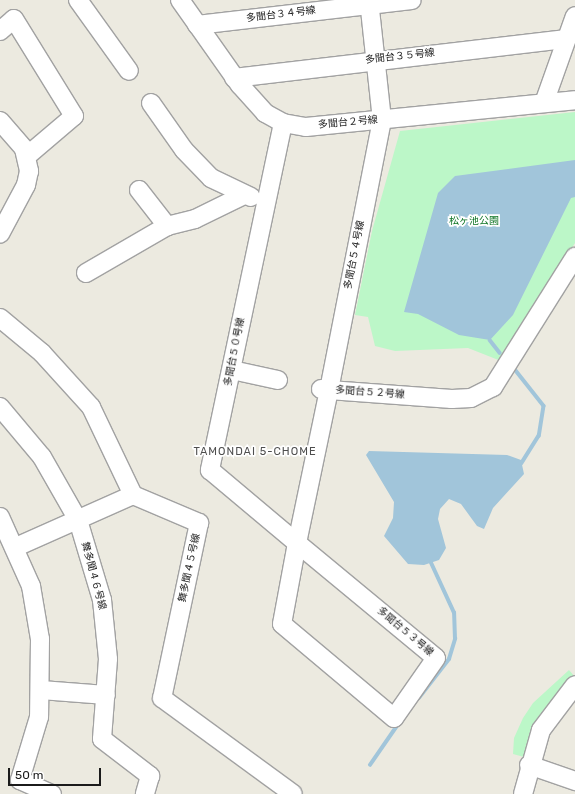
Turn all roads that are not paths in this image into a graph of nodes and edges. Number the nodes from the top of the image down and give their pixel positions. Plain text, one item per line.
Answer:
1 (78, 0) edge
2 (180, 0) edge
3 (412, 0) edge
4 (370, 2) edge
5 (575, 16) edge
6 (197, 25) junction
7 (0, 31) edge
8 (567, 39) junction
9 (375, 59) junction
10 (129, 71) dead end
11 (234, 78) junction
12 (575, 100) edge
13 (544, 103) junction
14 (151, 104) dead end
15 (382, 120) junction
16 (0, 121) edge
17 (283, 123) junction
18 (28, 155) junction
19 (139, 190) dead end
20 (242, 196) junction
21 (265, 200) junction
22 (167, 226) junction
23 (0, 232) edge
24 (575, 257) edge
25 (86, 273) dead end
26 (569, 275) edge
27 (0, 318) edge
28 (232, 370) junction
29 (278, 380) dead end
30 (325, 390) junction
31 (0, 407) edge
32 (133, 496) junction
33 (0, 517) edge
34 (78, 520) junction
35 (297, 543) junction
36 (16, 547) junction
37 (282, 624) joint
38 (575, 685) edge
39 (41, 690) junction
40 (106, 695) junction
41 (529, 765) junction
42 (575, 781) edge
43 (52, 794) edge
44 (145, 794) edge
45 (293, 794) edge
46 (523, 794) edge

1 - 10 street
2 - 6 street, 多聞台２号線
3 - 4 street, 多聞台３４号線
4 - 6 street, 多聞台３４号線
4 - 9 street, 多聞台５４号線
5 - 8 street
6 - 11 street, 多聞台２号線
7 - 18 street
8 - 9 street, 多聞台３５号線
8 - 13 street
9 - 11 street, 多聞台３５号線
9 - 15 street, 多聞台５４号線
11 - 17 street, 多聞台２号線
12 - 13 street, 多聞台２号線
13 - 15 street, 多聞台２号線
14 - 20 street
15 - 17 street, 多聞台２号線
15 - 30 street, 多聞台５４号線
16 - 18 street
17 - 21 street, 多聞台５０号線
18 - 23 street
19 - 22 street
20 - 21 street
20 - 22 street
21 - 28 street, 多聞台５０号線
22 - 25 street
24 - 26 street, 多聞台５２号線
26 - 30 street, 多聞台５２号線
27 - 32 street
28 - 29 street
28 - 35 street, 多聞台５０号線
30 - 35 street, 多聞台５２号線
31 - 34 street, 舞多聞４６号線
32 - 34 street
32 - 45 street, 舞多聞４５号線
33 - 36 street
34 - 36 street
34 - 40 street, 舞多聞４６号線
35 - 37 street, 多聞台５２号線
35 - 37 street, 多聞台５３号線
36 - 39 street
38 - 41 street
39 - 40 street
39 - 43 street
40 - 44 street, 舞多聞４６号線
41 - 42 street
41 - 46 street

